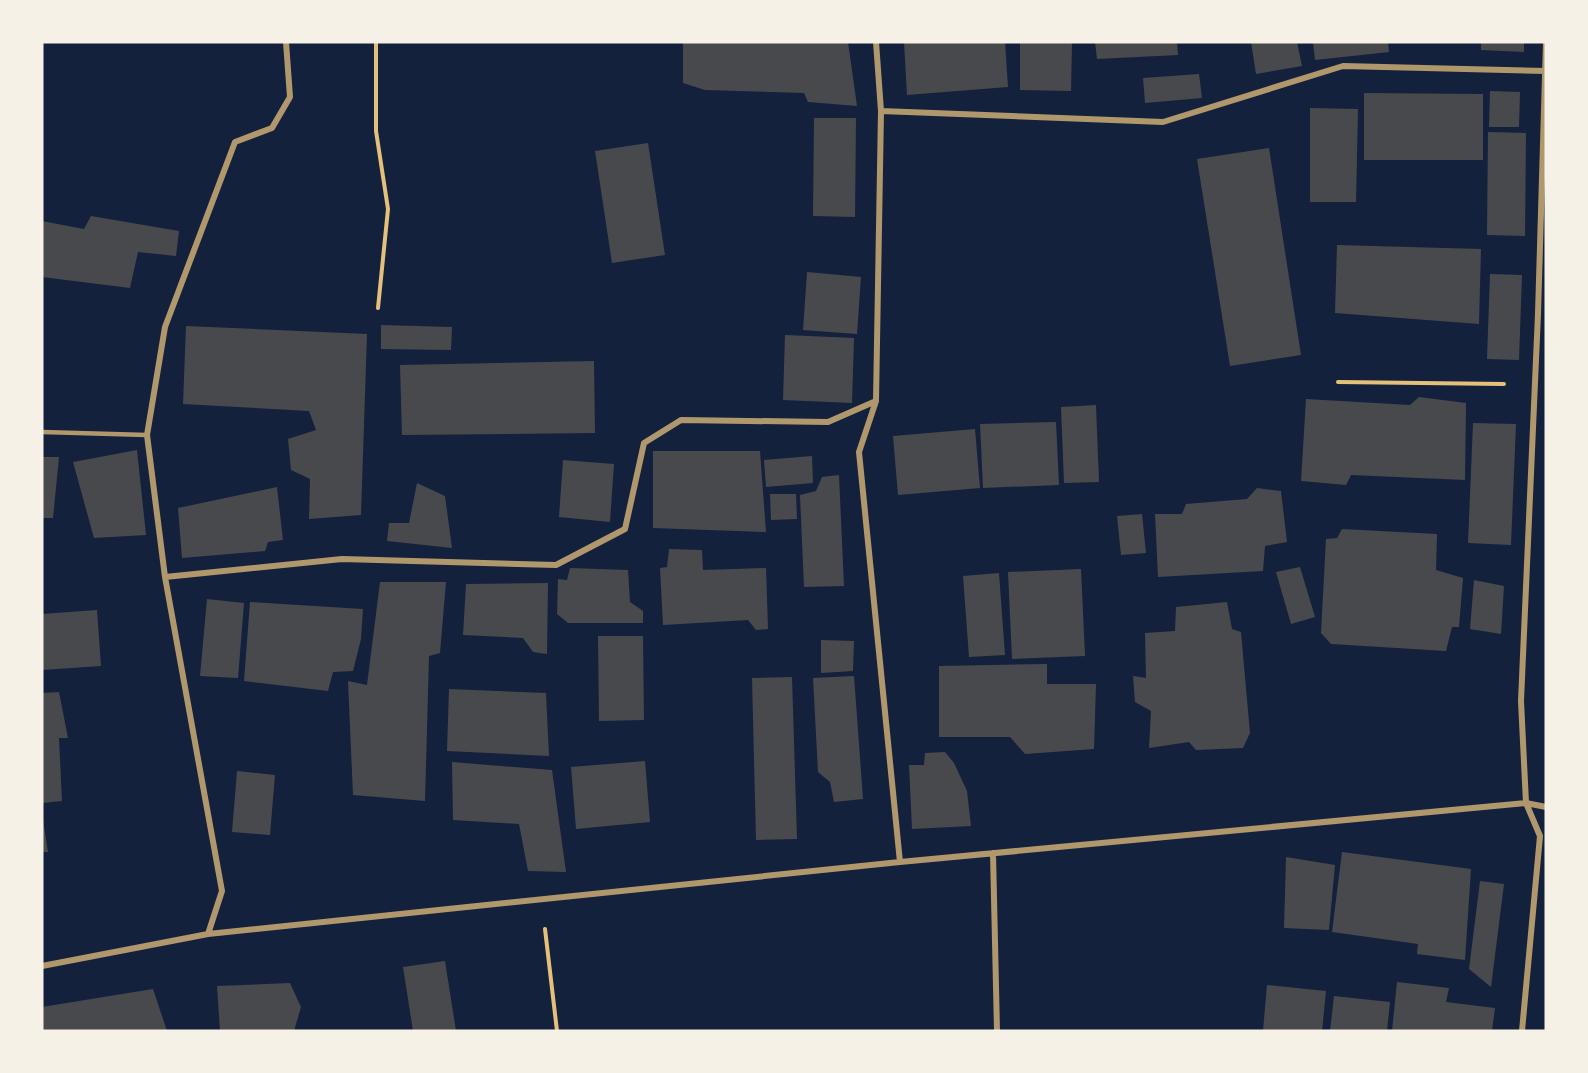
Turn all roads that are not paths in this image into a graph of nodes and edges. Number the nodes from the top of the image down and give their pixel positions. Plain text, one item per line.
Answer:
1 (286, 42) edge
2 (876, 42) edge
3 (1546, 42) edge
4 (1545, 71) edge
5 (881, 111) junction
6 (1538, 314) junction
7 (1546, 314) edge
8 (876, 401) junction
9 (42, 432) edge
10 (147, 435) junction
11 (165, 577) junction
12 (1526, 803) junction
13 (1546, 807) edge
14 (993, 853) junction
15 (900, 861) junction
16 (208, 934) junction
17 (42, 966) edge
18 (997, 1031) edge
19 (1522, 1031) edge

1 - 10 street
2 - 5 street
3 - 4 street
4 - 5 street
4 - 6 street
5 - 8 street
6 - 7 street
6 - 12 street
8 - 11 street
8 - 15 street
9 - 10 lane
10 - 11 street
11 - 16 street
12 - 13 street
12 - 14 street
12 - 19 street
14 - 15 street
14 - 18 street
15 - 16 street
16 - 17 street

